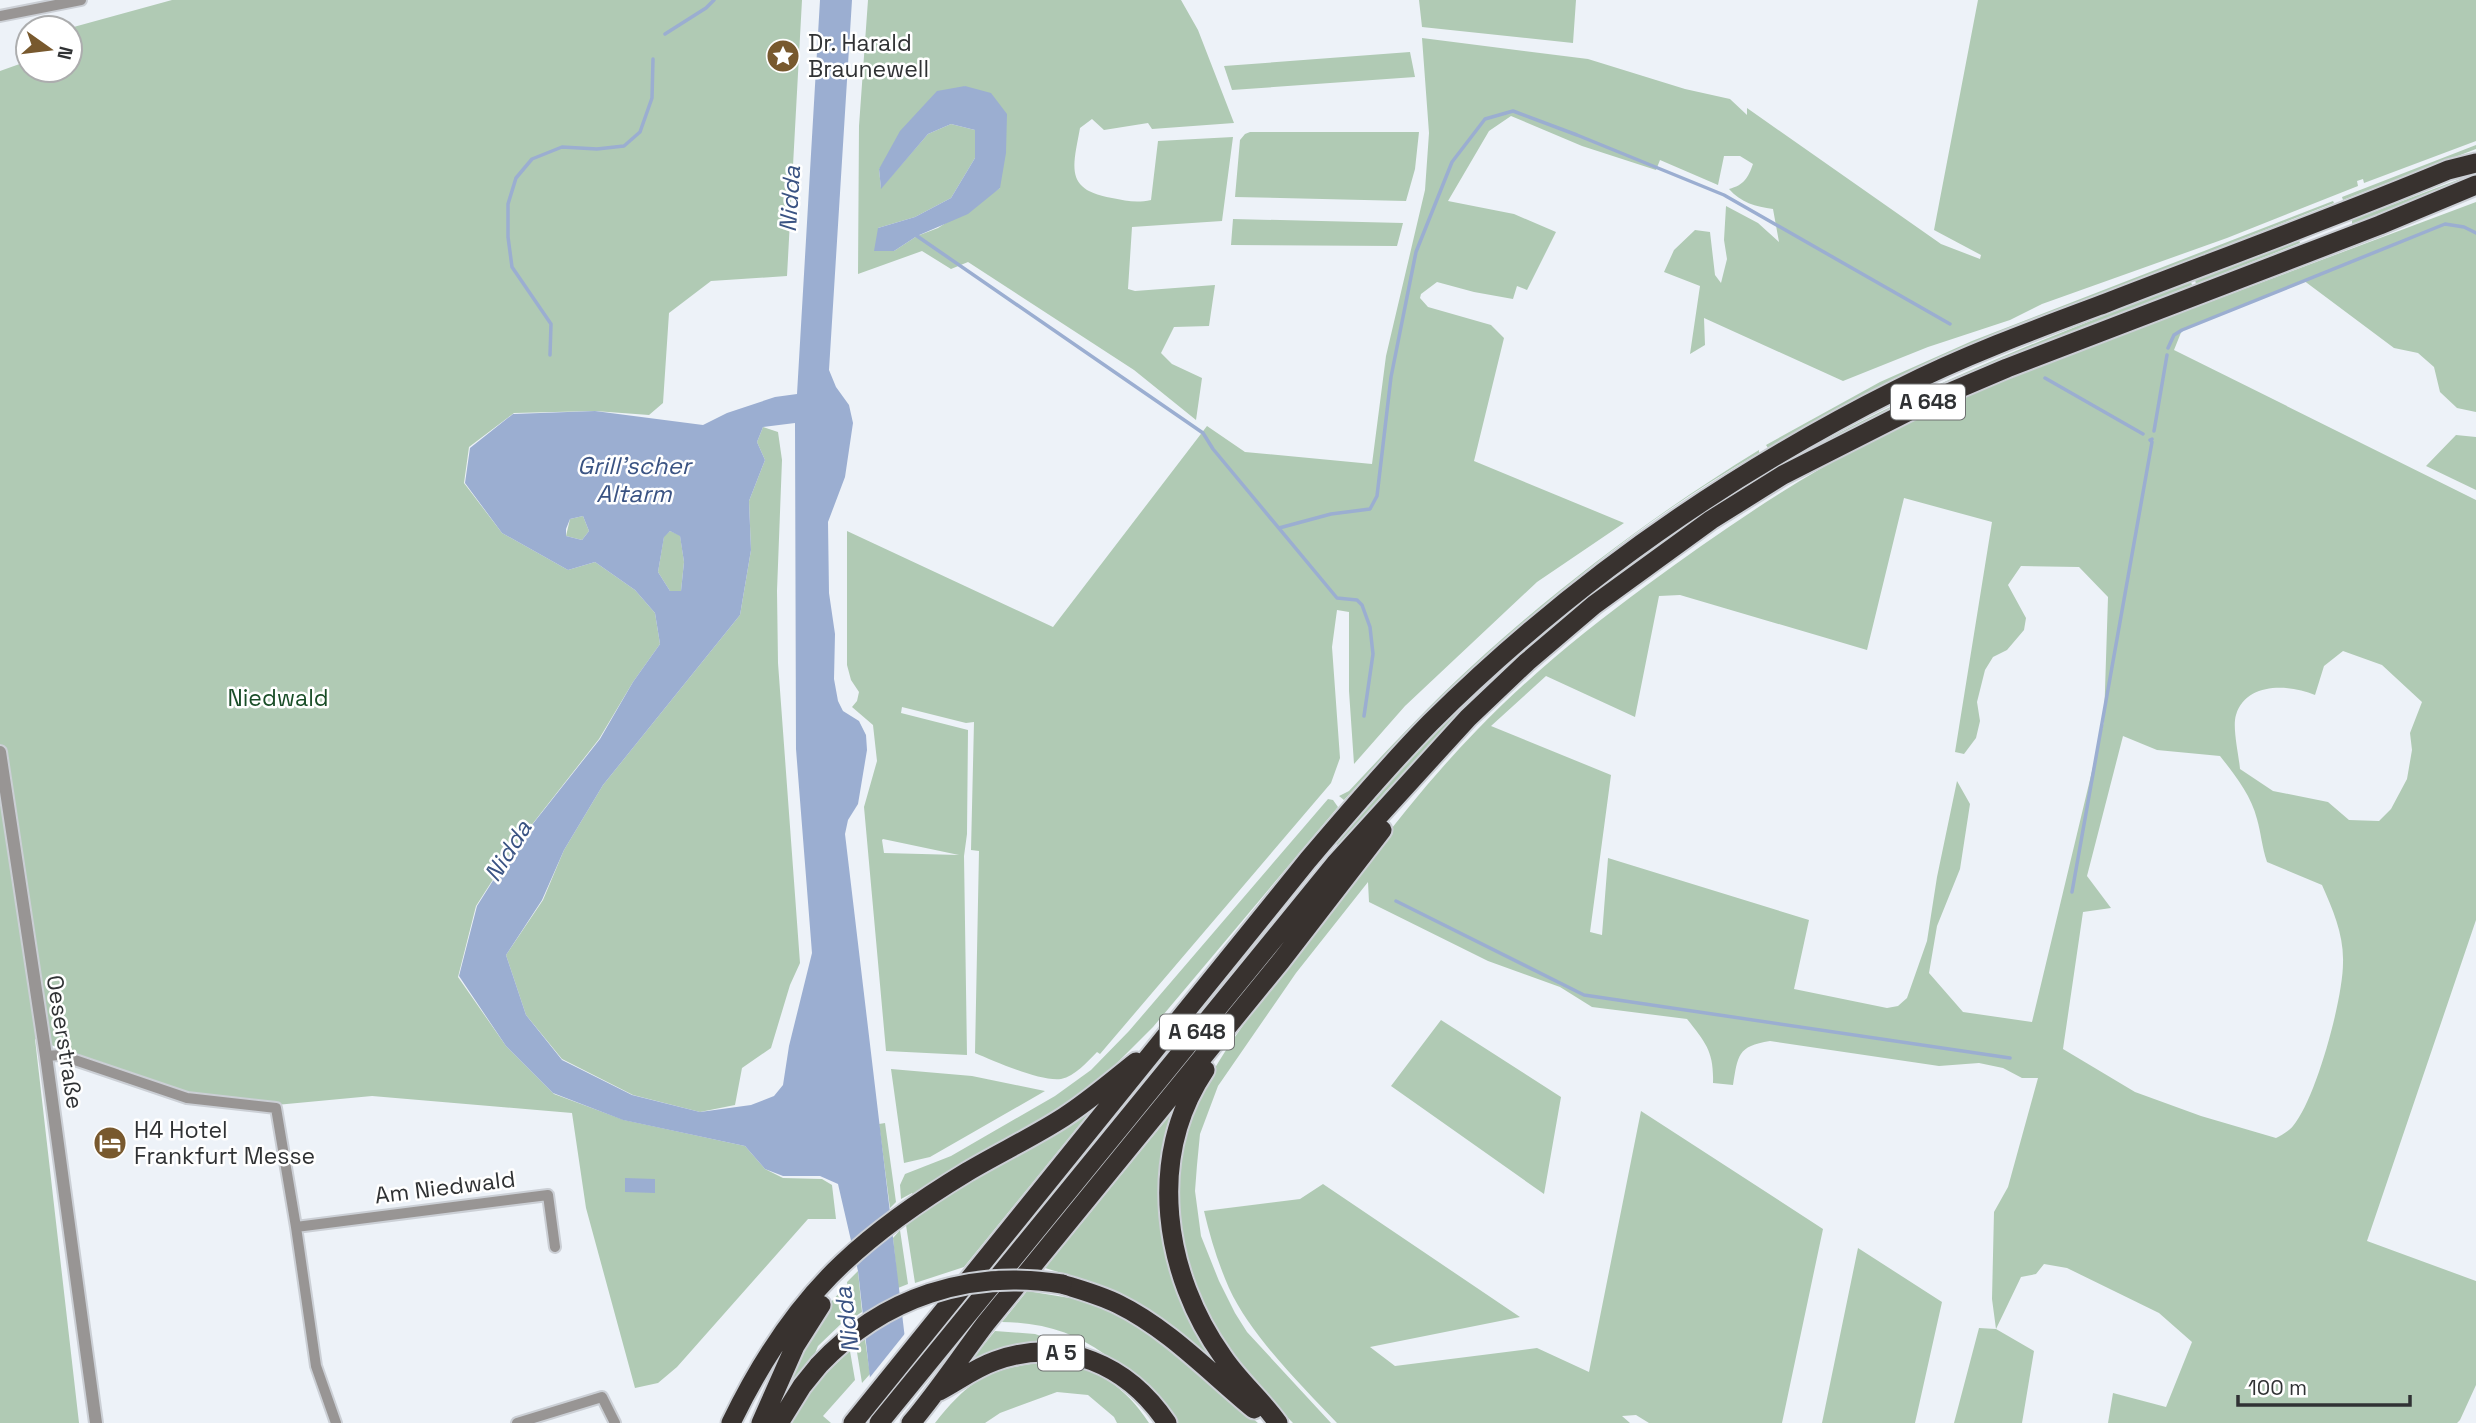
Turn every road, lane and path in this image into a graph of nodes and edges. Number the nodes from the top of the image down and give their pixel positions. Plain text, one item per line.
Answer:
1 (81, 0) edge
2 (0, 16) edge
3 (2476, 155) edge
4 (2476, 163) edge
5 (2448, 170) junction
6 (2476, 185) edge
7 (2476, 192) edge
8 (2449, 197) junction
9 (1468, 718) junction
10 (0, 751) edge
11 (1281, 961) junction
12 (1161, 1042) junction
13 (46, 1056) junction
14 (296, 1227) junction
15 (555, 1247) dead end
16 (822, 1293) junction
17 (938, 1391) junction
18 (96, 1423) edge
19 (336, 1423) edge
20 (517, 1423) edge
21 (615, 1423) edge
22 (731, 1423) edge
23 (761, 1423) edge
24 (779, 1423) edge
25 (853, 1423) edge
26 (879, 1423) edge
27 (911, 1423) edge
28 (1167, 1423) edge
29 (1271, 1423) edge
30 (1278, 1423) edge

1 - 2 street
3 - 5 highway
4 - 5 highway, A 648
5 - 12 highway, A 648
6 - 8 highway, A 648
7 - 8 highway
8 - 9 highway, A 648
9 - 11 highway, A 648
9 - 26 highway, A 648
10 - 13 street, Oeserstraße
11 - 17 highway, A 648
11 - 30 highway, A 648
12 - 16 highway
12 - 25 highway, A 648
13 - 14 street
13 - 18 street, Oeserstraße
14 - 15 street, Am Niedwald
14 - 19 street
16 - 22 highway
16 - 23 highway
17 - 27 highway, A 648
17 - 28 highway, A 5
20 - 21 street
24 - 29 highway, bridge

